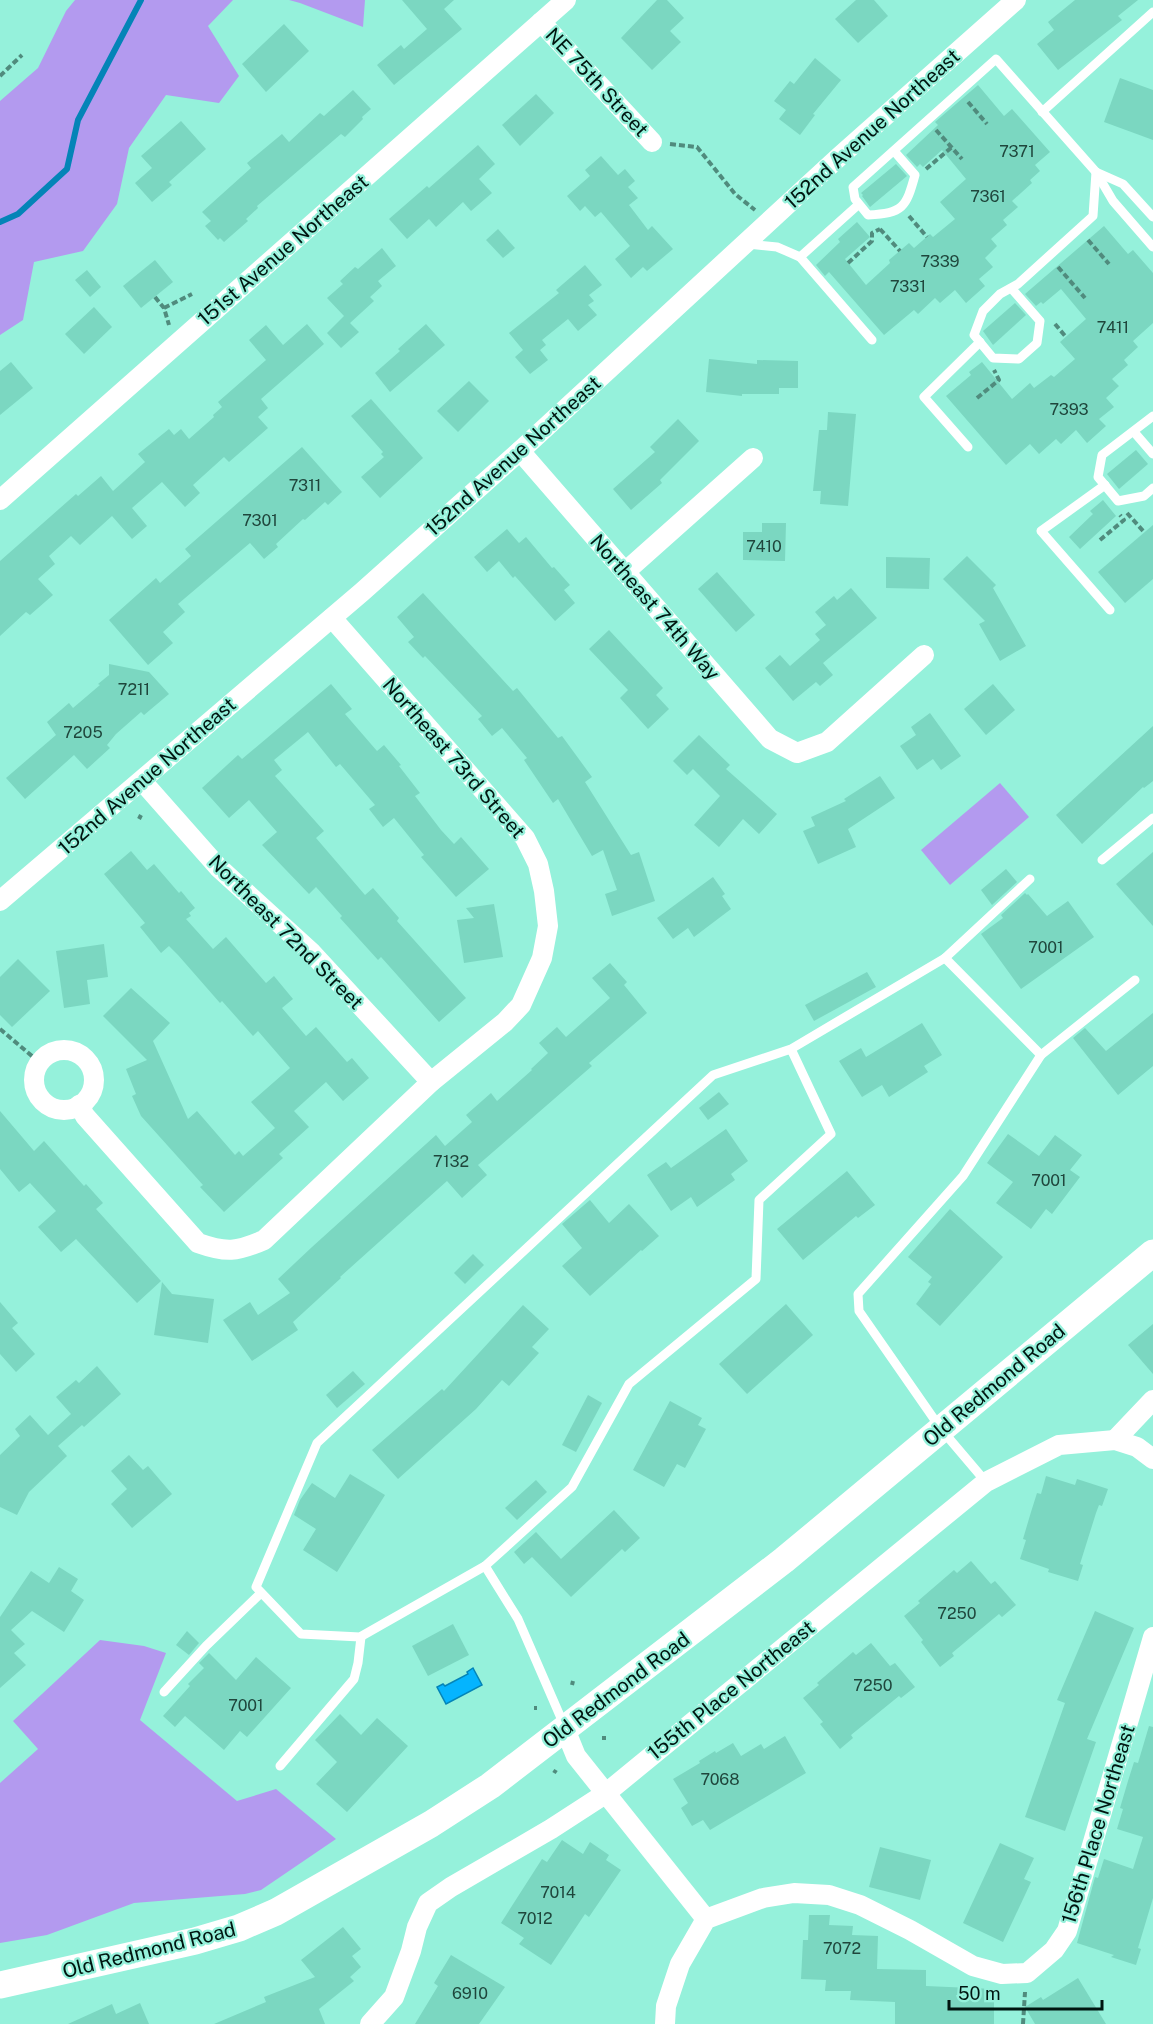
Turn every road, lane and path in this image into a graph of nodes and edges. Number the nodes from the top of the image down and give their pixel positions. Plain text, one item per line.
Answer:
1 (566, 0) edge
2 (1016, 0) edge
3 (1153, 12) edge
4 (541, 22) junction
5 (22, 55) dead end
6 (0, 76) edge
7 (959, 92) junction
8 (1042, 112) junction
9 (928, 120) junction
10 (987, 124) dead end
11 (652, 142) joint
12 (894, 151) junction
13 (962, 159) dead end
14 (1096, 172) junction
15 (858, 205) junction
16 (900, 206) junction
17 (1153, 217) edge
18 (770, 221) junction
19 (880, 229) dead end
20 (1079, 229) junction
21 (927, 237) dead end
22 (746, 244) junction
23 (1153, 247) edge
24 (900, 251) dead end
25 (1048, 256) junction
26 (800, 257) junction
27 (1108, 264) dead end
28 (1011, 288) junction
29 (192, 294) dead end
30 (154, 297) dead end
31 (1085, 298) dead end
32 (164, 308) junction
33 (169, 328) dead end
34 (872, 340) dead end
35 (980, 342) junction
36 (1153, 416) edge
37 (1134, 432) junction
38 (968, 447) dead end
39 (520, 452) junction
40 (1153, 454) edge
41 (753, 458) dead end
42 (1105, 485) junction
43 (1153, 488) edge
44 (0, 500) edge
45 (1135, 511) dead end
46 (1127, 513) junction
47 (1144, 532) dead end
48 (1100, 540) dead end
49 (625, 572) junction
50 (1110, 610) dead end
51 (332, 618) junction
52 (924, 655) dead end
53 (142, 781) junction
54 (1152, 822) edge
55 (1102, 861) dead end
56 (1030, 879) dead end
57 (0, 901) edge
58 (945, 958) junction
59 (1135, 980) dead end
60 (0, 1029) edge
61 (791, 1049) junction
62 (1041, 1056) junction
63 (39, 1062) junction
64 (431, 1082) junction
65 (79, 1105) junction
66 (1153, 1253) edge
67 (1153, 1400) edge
68 (940, 1429) junction
69 (1115, 1440) junction
70 (1152, 1458) edge
71 (986, 1482) junction
72 (485, 1566) junction
73 (261, 1593) junction
74 (361, 1637) junction
75 (1153, 1637) edge
76 (164, 1692) dead end
77 (565, 1729) junction
78 (280, 1766) dead end
79 (605, 1794) junction
80 (706, 1919) junction
81 (1027, 1973) junction
82 (0, 1985) edge
83 (370, 2024) edge
84 (665, 2024) edge
85 (1023, 2024) edge

1 - 4 street, 151st Avenue Northeast
2 - 18 street, 152nd Avenue Northeast
3 - 8 lane
4 - 11 street, NE 75th Street
4 - 44 street, 151st Avenue Northeast
5 - 6 path
7 - 8 lane
7 - 9 lane
7 - 10 path
8 - 14 lane
9 - 12 lane
9 - 13 path
11 - 18 path
12 - 15 lane
12 - 16 lane
14 - 17 lane
14 - 20 lane
14 - 23 lane
15 - 16 lane
15 - 26 lane
16 - 21 path
18 - 22 street, 152nd Avenue Northeast
19 - 24 path
20 - 25 lane
20 - 27 path
22 - 26 lane
22 - 39 street, 152nd Avenue Northeast
25 - 28 lane
25 - 31 path
26 - 34 lane
28 - 35 lane
28 - 35 lane
29 - 32 path
30 - 32 path
32 - 33 path
35 - 38 lane
36 - 37 lane
37 - 40 lane
37 - 42 lane
39 - 49 street, Northeast 74th Way
39 - 51 street, 152nd Avenue Northeast
41 - 49 street
42 - 43 lane
42 - 50 lane
45 - 46 path
46 - 47 path
46 - 48 path
49 - 52 street, Northeast 74th Way
51 - 53 street, 152nd Avenue Northeast
51 - 64 street, Northeast 73rd Street
53 - 57 street, 152nd Avenue Northeast
53 - 64 street, Northeast 72nd Street
54 - 55 lane
56 - 58 lane
58 - 61 lane
58 - 62 lane
59 - 62 lane
60 - 63 path
61 - 72 lane
61 - 73 lane
62 - 68 lane
63 - 65 street
63 - 65 street
64 - 65 street, Northeast 73rd Street
66 - 68 main road, Old Redmond Road
67 - 69 street
68 - 71 lane
68 - 77 main road, Old Redmond Road
69 - 70 street, 155th Place Northeast
69 - 71 street, 155th Place Northeast
71 - 79 street, 155th Place Northeast
72 - 74 lane
72 - 77 lane
73 - 74 lane
73 - 76 lane
74 - 78 lane
75 - 81 street, 156th Place Northeast
77 - 79 street
77 - 82 main road, Old Redmond Road
79 - 80 street
79 - 83 street, 155th Place Northeast
80 - 81 street
80 - 84 street
81 - 85 path

